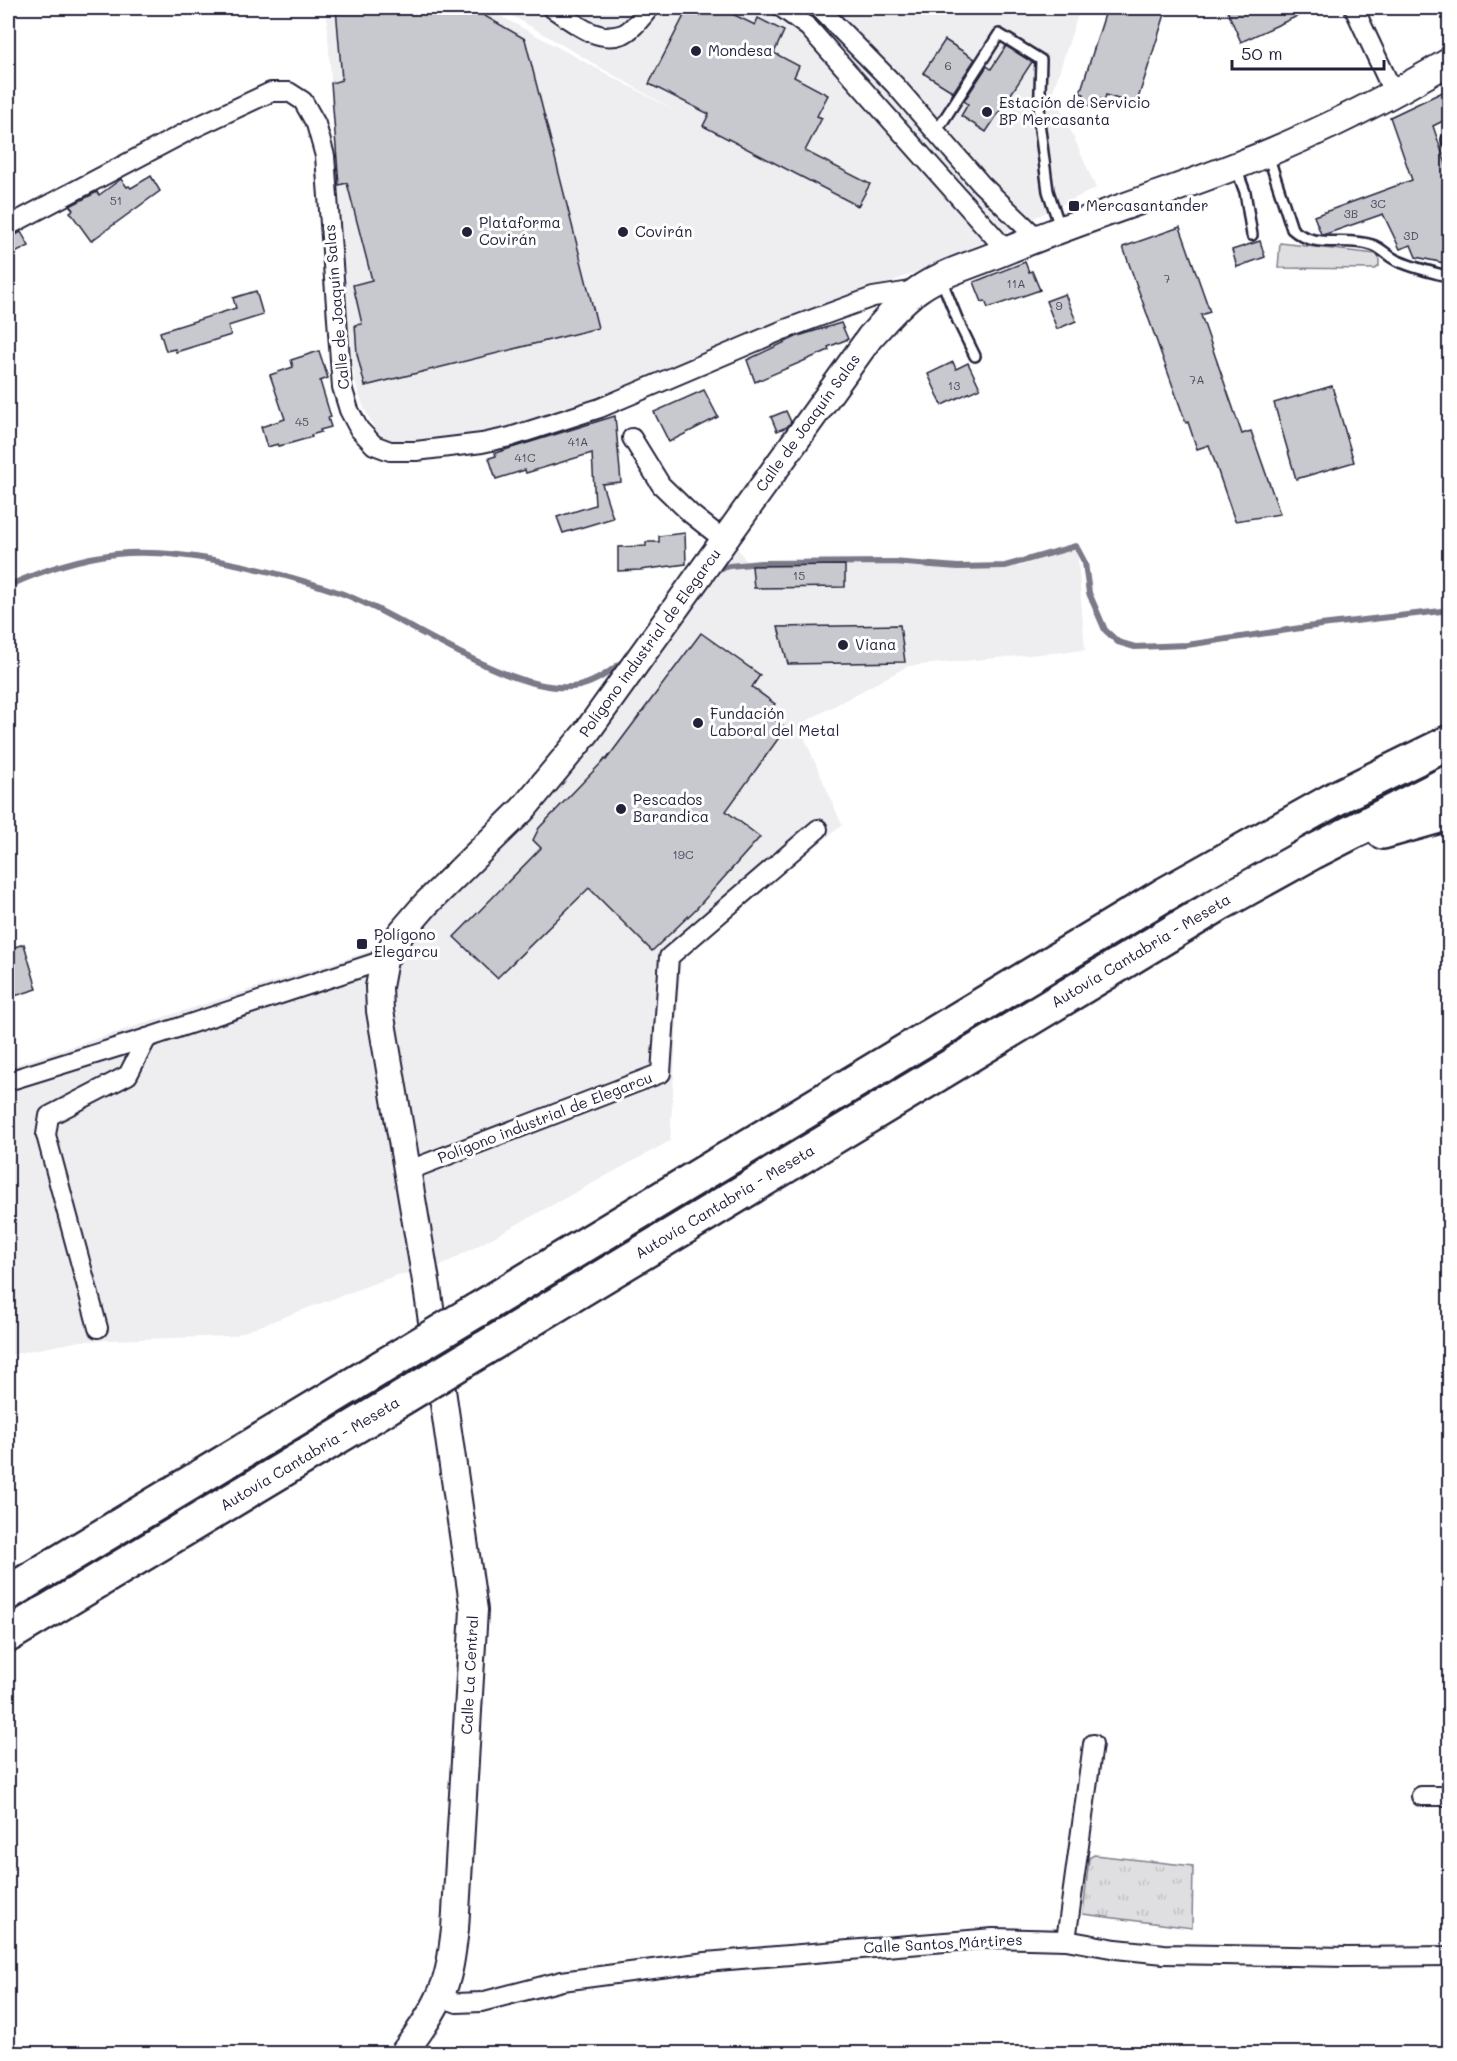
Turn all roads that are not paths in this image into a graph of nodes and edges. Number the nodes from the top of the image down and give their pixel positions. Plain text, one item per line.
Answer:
1 (552, 8) edge
2 (650, 8) edge
3 (782, 8) edge
4 (819, 8) edge
5 (1354, 8) edge
6 (1449, 61) edge
7 (1394, 94) junction
8 (936, 132) junction
9 (1449, 139) edge
10 (1449, 145) edge
11 (1268, 153) junction
12 (1235, 166) junction
13 (8, 226) edge
14 (1061, 229) junction
15 (1252, 235) dead end
16 (1037, 238) junction
17 (1006, 250) junction
18 (1449, 277) edge
19 (929, 284) junction
20 (975, 356) dead end
21 (632, 438) dead end
22 (724, 540) junction
23 (1449, 736) edge
24 (1449, 742) edge
25 (1383, 774) junction
26 (1449, 782) edge
27 (1449, 813) edge
28 (818, 829) dead end
29 (1267, 877) junction
30 (384, 960) junction
31 (147, 1038) junction
32 (8, 1081) edge
33 (407, 1171) junction
34 (427, 1287) joint
35 (98, 1328) dead end
36 (8, 1593) edge
37 (8, 1635) edge
38 (1093, 1744) dead end
39 (1421, 1796) dead end
40 (1449, 1796) edge
41 (1066, 1940) junction
42 (1449, 1956) edge
43 (440, 1997) junction
44 (403, 2054) edge

1 - 2 street
3 - 17 street
4 - 8 street
5 - 7 street
6 - 7 street, Calle de Joaquín Salas
7 - 11 street, Calle de Joaquín Salas
8 - 14 lane
8 - 16 street
9 - 10 lane
11 - 12 street, Calle de Joaquín Salas
11 - 18 lane
12 - 14 street, Calle de Joaquín Salas
12 - 15 lane
13 - 19 street, Calle de Joaquín Salas
14 - 16 street, Calle de Joaquín Salas
16 - 17 street, Calle de Joaquín Salas
17 - 19 street, Calle de Joaquín Salas
19 - 20 lane
19 - 22 street, Calle de Joaquín Salas
21 - 22 street
22 - 30 street, Polígono industrial de Elegarcu
23 - 25 highway
24 - 25 highway
25 - 36 highway, bridge
26 - 29 highway, Autovía Cantabria - Meseta
27 - 29 highway
28 - 33 street, Polígono industrial de Elegarcu
29 - 37 highway, Autovía Cantabria - Meseta, bridge
30 - 31 street
30 - 33 street, Polígono industrial de Elegarcu
31 - 32 street
31 - 35 street
33 - 34 street, Polígono industrial de Elegarcu
34 - 43 street, Calle La Central
38 - 41 street
39 - 40 street
41 - 42 street, Calle Santos Mártires
41 - 43 street, Calle Santos Mártires
43 - 44 street, Calle La Central

